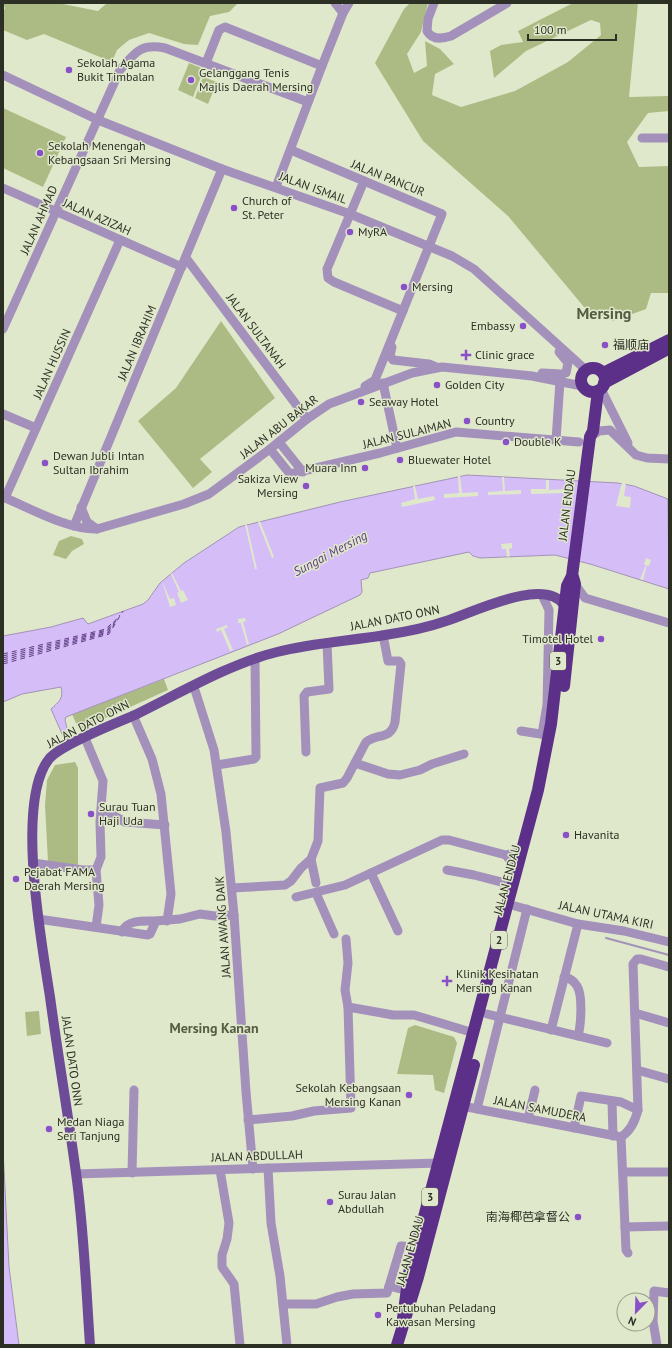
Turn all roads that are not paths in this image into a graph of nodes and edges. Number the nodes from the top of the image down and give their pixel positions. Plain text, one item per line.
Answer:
1 (335, 3) edge
2 (349, 3) edge
3 (434, 3) edge
4 (508, 3) edge
5 (343, 13) junction
6 (206, 63) junction
7 (322, 66) junction
8 (3, 75) edge
9 (308, 102) junction
10 (98, 120) junction
11 (642, 138) dead end
12 (669, 138) edge
13 (291, 150) junction
14 (222, 169) junction
15 (364, 181) junction
16 (276, 187) junction
17 (3, 188) edge
18 (56, 212) junction
19 (350, 214) junction
20 (120, 240) junction
21 (430, 247) junction
22 (186, 258) junction
23 (182, 267) junction
24 (7, 309) edge
25 (403, 311) junction
26 (536, 325) junction
27 (3, 329) edge
28 (393, 336) junction
29 (669, 340) edge
30 (669, 348) edge
31 (383, 358) junction
32 (437, 367) junction
33 (586, 370) junction
34 (412, 373) junction
35 (532, 376) junction
36 (560, 382) junction
37 (383, 383) junction
38 (601, 384) junction
39 (583, 388) junction
40 (329, 404) junction
41 (3, 414) edge
42 (307, 419) junction
43 (36, 428) junction
44 (590, 436) junction
45 (556, 440) junction
46 (279, 442) junction
47 (579, 442) dead end
48 (397, 448) junction
49 (270, 449) junction
50 (632, 452) junction
51 (669, 459) edge
52 (302, 472) junction
53 (4, 498) edge
54 (81, 507) junction
55 (74, 526) junction
56 (97, 529) junction
57 (571, 582) junction
58 (546, 594) junction
59 (586, 598) junction
60 (568, 605) junction
61 (669, 623) edge
62 (383, 635) junction
63 (328, 643) junction
64 (255, 659) junction
65 (194, 687) junction
66 (550, 706) junction
67 (133, 715) junction
68 (521, 731) dead end
69 (545, 735) junction
70 (85, 738) junction
71 (306, 752) dead end
72 (464, 754) dead end
73 (355, 763) junction
74 (217, 765) junction
75 (538, 790) joint
76 (102, 810) junction
77 (165, 825) junction
78 (525, 848) junction
79 (506, 855) junction
80 (311, 859) junction
81 (33, 863) junction
82 (96, 870) junction
83 (446, 870) dead end
84 (517, 870) junction
85 (371, 873) junction
86 (316, 883) dead end
87 (513, 885) junction
88 (232, 888) junction
89 (316, 893) junction
90 (296, 897) dead end
91 (515, 906) junction
92 (527, 909) junction
93 (234, 915) junction
94 (38, 918) junction
95 (156, 921) junction
96 (167, 921) junction
97 (578, 924) junction
98 (96, 927) junction
99 (398, 931) dead end
100 (122, 932) junction
101 (334, 934) dead end
102 (346, 939) dead end
103 (669, 942) edge
104 (669, 967) edge
105 (564, 977) junction
106 (348, 1007) junction
107 (635, 1013) junction
108 (487, 1014) junction
109 (500, 1017) junction
110 (669, 1023) edge
111 (551, 1030) junction
112 (474, 1033) junction
113 (578, 1036) junction
114 (607, 1043) dead end
115 (637, 1070) junction
116 (669, 1079) edge
117 (134, 1090) dead end
118 (535, 1090) dead end
119 (612, 1101) junction
120 (460, 1106) junction
121 (477, 1109) junction
122 (638, 1110) junction
123 (528, 1119) junction
124 (248, 1120) junction
125 (574, 1128) junction
126 (617, 1137) junction
127 (439, 1162) junction
128 (268, 1168) junction
129 (253, 1169) junction
130 (220, 1170) junction
131 (623, 1172) junction
132 (669, 1172) edge
133 (132, 1173) junction
134 (76, 1174) junction
135 (625, 1226) junction
136 (669, 1226) edge
137 (416, 1247) junction
138 (628, 1253) dead end
139 (389, 1286) junction
140 (410, 1290) junction
141 (669, 1294) edge
142 (283, 1304) junction
143 (90, 1345) edge
144 (240, 1345) edge
145 (286, 1345) edge
146 (397, 1345) edge
147 (657, 1345) edge

1 - 5 street
2 - 5 street
3 - 4 street
5 - 7 street
6 - 7 street
6 - 9 street, JALAN AHMAD
6 - 10 street, JALAN AHMAD
7 - 9 street
8 - 10 street, JALAN ISMAIL
9 - 13 street
10 - 14 street, JALAN ISMAIL
10 - 18 street, JALAN AHMAD
11 - 12 street
13 - 15 street, JALAN PANCUR
13 - 16 street
14 - 16 street, JALAN ISMAIL
14 - 22 street, JALAN IBRAHIM
15 - 19 street
15 - 21 street, JALAN PANCUR
16 - 19 street, JALAN ISMAIL
17 - 18 street, JALAN AZIZAH
18 - 20 street, JALAN AZIZAH
18 - 24 street, JALAN AHMAD
19 - 21 street, JALAN ISMAIL
19 - 25 street
20 - 23 street, JALAN AZIZAH
20 - 43 street, JALAN HUSSIN
21 - 25 street
21 - 26 street, JALAN ISMAIL
22 - 23 street, JALAN IBRAHIM
22 - 42 street, JALAN SULTANAH
23 - 54 street, JALAN IBRAHIM
24 - 27 street, JALAN AHMAD
25 - 28 street
26 - 33 street, JALAN ISMAIL
26 - 35 street
28 - 31 street
28 - 32 street
29 - 38 highway
30 - 38 highway
31 - 34 street
31 - 40 street
32 - 34 street, JALAN ABU BAKAR
32 - 35 street, JALAN ABU BAKAR
33 - 38 highway
33 - 39 highway
34 - 37 street, JALAN ABU BAKAR
35 - 36 street, JALAN ABU BAKAR
36 - 39 street, JALAN ABU BAKAR
36 - 45 street
37 - 40 street, JALAN ABU BAKAR
37 - 48 street
38 - 39 highway
38 - 44 highway, JALAN ENDAU / 3
38 - 50 street
39 - 44 highway, JALAN ENDAU / 3
40 - 42 street, JALAN ABU BAKAR
41 - 43 street
42 - 46 street, JALAN ABU BAKAR
43 - 53 street, JALAN HUSSIN
44 - 50 street
44 - 57 highway, JALAN ENDAU / 3
45 - 47 street, JALAN SULAIMAN
45 - 48 street, JALAN SULAIMAN
46 - 49 street, JALAN ABU BAKAR
46 - 52 street
48 - 52 street, JALAN SULAIMAN
49 - 52 street, JALAN SULAIMAN
49 - 56 street, JALAN ABU BAKAR
50 - 51 street
53 - 55 street, JALAN ABU BAKAR
54 - 55 street, JALAN IBRAHIM
54 - 56 street
55 - 56 street, JALAN ABU BAKAR
57 - 58 main road
57 - 59 street
57 - 60 highway, JALAN ENDAU / 3
58 - 60 main road
58 - 62 main road, JALAN DATO ONN
58 - 66 street
59 - 60 street
59 - 61 street
60 - 66 highway, JALAN ENDAU / 3
60 - 78 highway, JALAN ENDAU / 3
62 - 63 main road, JALAN DATO ONN
62 - 73 street
63 - 64 main road, JALAN DATO ONN
63 - 71 street
64 - 65 main road, JALAN DATO ONN
64 - 74 street
65 - 67 main road, JALAN DATO ONN
65 - 74 street, JALAN AWANG DAIK
66 - 69 highway, JALAN ENDAU / 3
67 - 70 main road, JALAN DATO ONN
67 - 77 street
68 - 69 street
69 - 75 highway, JALAN ENDAU / 3
70 - 76 street
70 - 81 main road, JALAN DATO ONN
72 - 73 street
73 - 80 street
74 - 88 street, JALAN AWANG DAIK
75 - 78 highway, JALAN ENDAU / 2
76 - 77 street
76 - 82 street
77 - 96 street
78 - 79 street
78 - 84 highway, JALAN ENDAU / 2
78 - 91 highway, JALAN ENDAU / 3
79 - 84 street
79 - 85 street
80 - 86 street
80 - 88 street
81 - 82 street
81 - 94 main road, JALAN DATO ONN
82 - 98 street
83 - 87 street
84 - 87 highway, JALAN ENDAU / 2
85 - 89 street
85 - 99 street
87 - 112 highway, JALAN ENDAU / 2
88 - 93 street, JALAN AWANG DAIK
89 - 90 street
89 - 101 street
91 - 92 street, JALAN UTAMA KIRI
91 - 108 highway, JALAN ENDAU / 3
92 - 97 street, JALAN UTAMA KIRI
92 - 109 street
93 - 96 street
93 - 124 street, JALAN AWANG DAIK
94 - 98 street
94 - 134 main road, JALAN DATO ONN
95 - 96 street
95 - 100 street
95 - 100 street
97 - 103 street, JALAN UTAMA KIRI
97 - 105 street
98 - 100 street
102 - 106 street
104 - 107 street
105 - 111 street
105 - 113 street
106 - 112 street
106 - 124 street
107 - 110 street
107 - 115 street
108 - 109 street
108 - 120 highway, JALAN ENDAU / 3
109 - 111 street
109 - 121 street
111 - 113 street
112 - 120 highway, JALAN ENDAU / 3
113 - 114 street
115 - 116 street
115 - 122 street
117 - 133 street
118 - 123 street
119 - 122 street
119 - 125 street
119 - 126 street
120 - 121 street, JALAN SAMUDERA
120 - 127 highway, JALAN ENDAU / 3
120 - 140 highway, JALAN ENDAU / 3
121 - 123 street, JALAN SAMUDERA
122 - 126 street
123 - 125 street, JALAN SAMUDERA
124 - 129 street, JALAN AWANG DAIK
125 - 126 street, JALAN SAMUDERA
126 - 131 street
127 - 128 street, JALAN ABDULLAH
127 - 137 highway, JALAN ENDAU / 3
128 - 129 street, JALAN ABDULLAH
128 - 142 street
129 - 130 street, JALAN ABDULLAH
130 - 133 street, JALAN ABDULLAH
130 - 144 street
131 - 132 street
131 - 135 street
133 - 134 street, JALAN ABDULLAH
134 - 143 main road, JALAN DATO ONN
135 - 136 street
135 - 138 street
137 - 139 street
137 - 140 highway, JALAN ENDAU / 3
139 - 140 street
139 - 142 street
140 - 146 highway, JALAN ENDAU / 3
141 - 147 street
142 - 145 street

